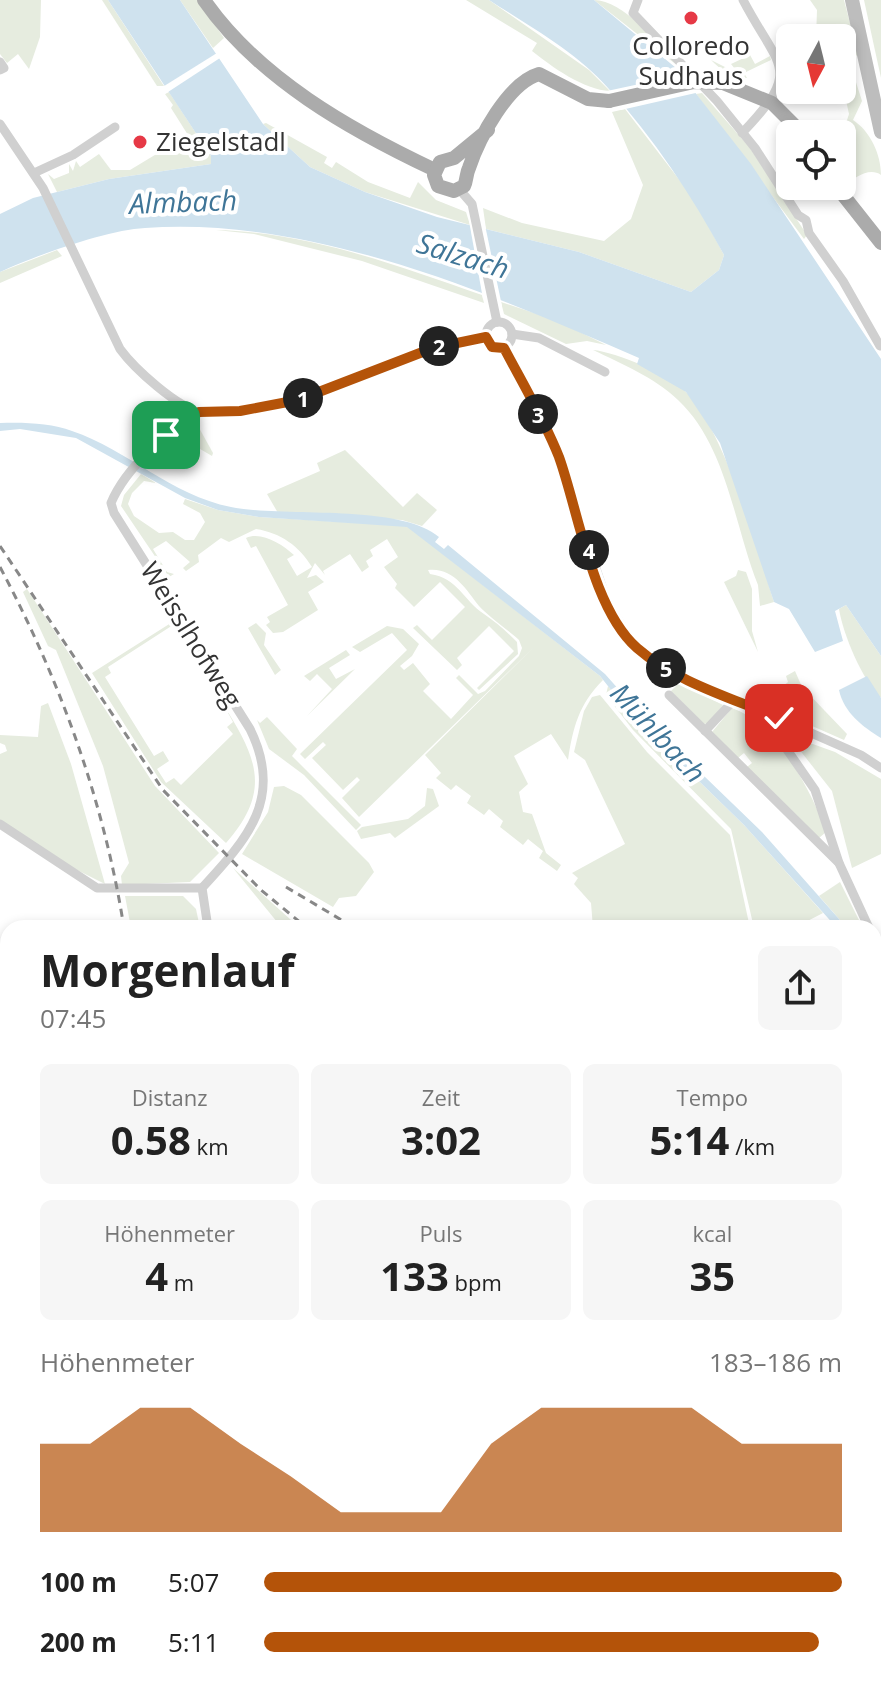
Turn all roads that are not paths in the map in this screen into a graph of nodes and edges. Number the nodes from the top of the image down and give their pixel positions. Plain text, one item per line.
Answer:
1 (204, 0) edge
2 (638, 0) edge
3 (736, 0) edge
4 (852, 0) edge
5 (745, 3) edge
6 (0, 62) edge
7 (0, 70) edge
8 (772, 103) junction
9 (789, 120) edge
10 (0, 124) edge
11 (115, 127) dead end
12 (488, 130) junction
13 (881, 132) edge
14 (742, 133) junction
15 (454, 158) junction
16 (435, 170) junction
17 (467, 170) junction
18 (38, 181) junction
19 (459, 189) junction
20 (847, 200) edge
21 (881, 243) edge
22 (497, 322) junction
23 (512, 334) junction
24 (486, 337) junction
25 (880, 346) edge
26 (504, 348) junction
27 (605, 372) dead end
28 (199, 412) junction
29 (669, 695) dead end
30 (735, 699) junction
31 (779, 718) junction
32 (705, 731) junction
33 (881, 768) edge
34 (0, 824) edge
35 (839, 863) junction
36 (205, 884) junction
37 (207, 920) edge
38 (865, 920) edge

1 - 16 main road
2 - 14 street
3 - 5 street
4 - 13 main road
5 - 8 street
6 - 7 street
8 - 9 main road
8 - 12 main road, bridge
8 - 14 street
10 - 18 street
11 - 18 street
12 - 15 main road
12 - 17 main road
14 - 25 street
15 - 16 main road
15 - 17 main road
16 - 19 main road
17 - 19 main road
18 - 28 street
19 - 22 street
20 - 21 main road
22 - 23 street
22 - 24 street
23 - 26 street
23 - 27 street
24 - 26 street
24 - 28 street
26 - 30 street
28 - 36 street, Weisslhofweg
29 - 32 street
30 - 31 street
30 - 32 street
31 - 33 street
31 - 35 street
32 - 35 street
34 - 36 street
35 - 38 street
36 - 37 street

